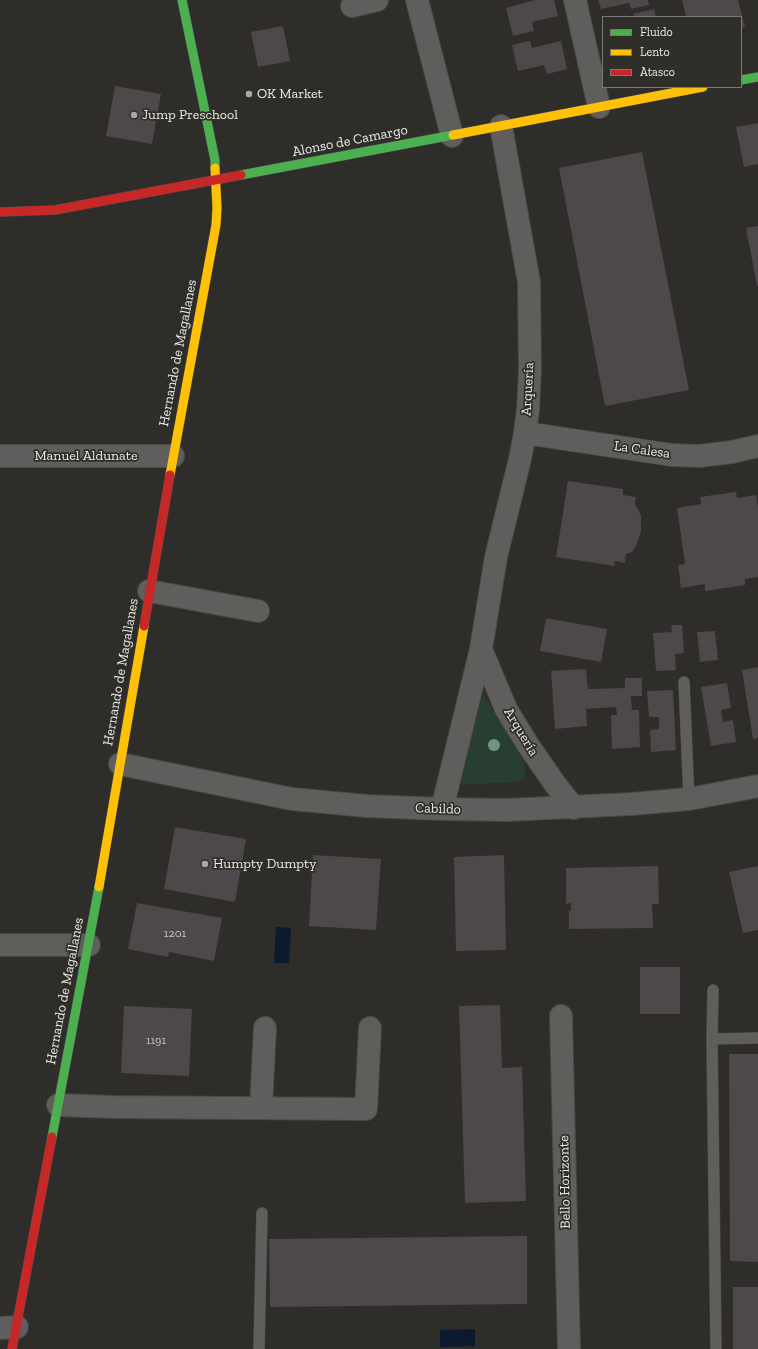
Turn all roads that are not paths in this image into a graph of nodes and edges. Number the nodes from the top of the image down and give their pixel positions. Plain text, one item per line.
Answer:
1 (182, 0) edge
2 (377, 0) edge
3 (418, 0) edge
4 (575, 0) edge
5 (352, 6) dead end
6 (758, 76) edge
7 (742, 80) edge
8 (698, 88) edge
9 (600, 107) junction
10 (501, 126) junction
11 (452, 136) junction
12 (216, 181) junction
13 (0, 212) edge
14 (526, 433) junction
15 (758, 446) edge
16 (0, 456) edge
17 (173, 456) junction
18 (149, 591) junction
19 (258, 611) dead end
20 (481, 649) junction
21 (684, 682) dead end
22 (120, 764) junction
23 (758, 786) edge
24 (689, 799) junction
25 (574, 808) junction
26 (442, 809) junction
27 (88, 945) junction
28 (0, 946) edge
29 (713, 990) dead end
30 (561, 1016) dead end
31 (265, 1028) dead end
32 (370, 1028) dead end
33 (758, 1038) edge
34 (712, 1039) junction
35 (58, 1105) junction
36 (261, 1107) junction
37 (262, 1213) dead end
38 (8, 1328) edge
39 (12, 1349) edge
40 (259, 1349) edge
41 (569, 1349) edge
42 (716, 1349) edge

1 - 12 main road, Hernando de Magallanes
2 - 5 street
3 - 11 street
4 - 9 street
6 - 7 main road
8 - 9 main road, Alonso de Camargo
9 - 10 main road, Alonso de Camargo
10 - 11 main road, Alonso de Camargo
10 - 14 street, Arquería
11 - 12 main road, Alonso de Camargo
12 - 13 main road, Alonso de Camargo
12 - 17 main road, Hernando de Magallanes
14 - 15 street, La Calesa
14 - 20 street, Arquería
16 - 17 street, Manuel Aldunate
17 - 18 main road, Hernando de Magallanes
18 - 19 street
18 - 22 main road, Hernando de Magallanes
20 - 25 street, Arquería
20 - 26 street, Arquería
21 - 24 lane
22 - 26 street, Cabildo
22 - 27 main road, Hernando de Magallanes
23 - 24 street, Cabildo
24 - 25 street, Cabildo
25 - 26 street, Cabildo
27 - 28 street
27 - 35 main road, Hernando de Magallanes
29 - 34 lane
30 - 41 street, Bello Horizonte
31 - 36 street
32 - 36 street
33 - 34 lane
34 - 42 lane
35 - 36 street
35 - 38 main road, Hernando de Magallanes
37 - 40 lane
38 - 39 main road, Hernando de Magallanes

